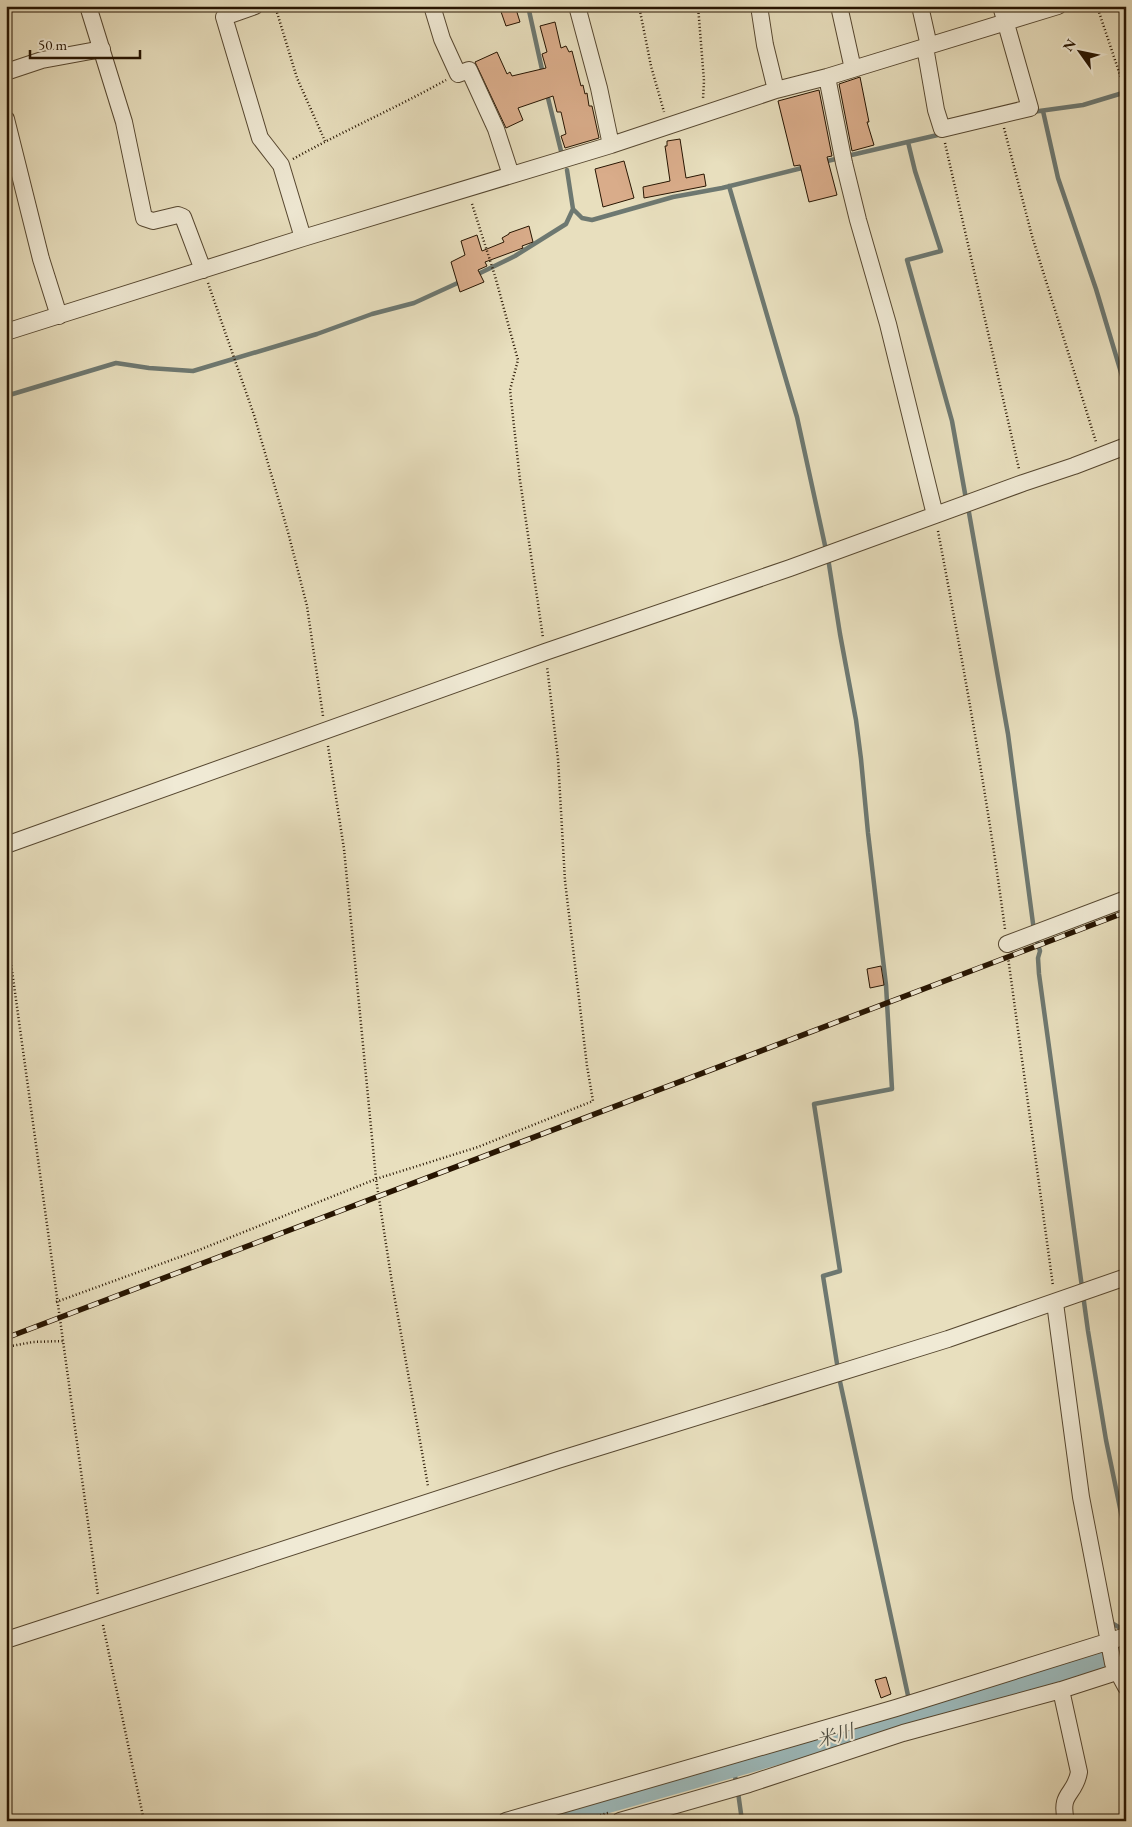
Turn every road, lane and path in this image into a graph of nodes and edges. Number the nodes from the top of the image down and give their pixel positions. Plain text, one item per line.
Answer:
1 (88, 6) edge
2 (255, 6) edge
3 (276, 6) edge
4 (432, 6) edge
5 (577, 6) edge
6 (639, 6) edge
7 (698, 6) edge
8 (759, 6) edge
9 (839, 6) edge
10 (920, 6) edge
11 (1002, 6) edge
12 (1058, 6) edge
13 (1096, 6) edge
14 (222, 12) edge
15 (1006, 22) junction
16 (927, 47) junction
17 (102, 49) junction
18 (854, 69) junction
19 (6, 72) edge
20 (458, 74) junction
21 (827, 77) junction
22 (776, 90) junction
23 (1126, 93) edge
24 (703, 115) junction
25 (1001, 115) junction
26 (6, 119) edge
27 (668, 127) junction
28 (942, 129) junction
29 (325, 141) junction
30 (611, 145) junction
31 (281, 166) junction
32 (511, 175) junction
33 (467, 188) junction
34 (303, 238) junction
35 (203, 270) junction
36 (60, 316) junction
37 (6, 332) edge
38 (1126, 446) edge
39 (1100, 455) junction
40 (1022, 483) junction
41 (935, 515) junction
42 (545, 652) junction
43 (326, 731) junction
44 (6, 845) edge
45 (1126, 899) edge
46 (6, 928) edge
47 (1007, 944) junction
48 (376, 1179) junction
49 (1126, 1278) edge
50 (56, 1302) junction
51 (1055, 1302) junction
52 (63, 1341) junction
53 (6, 1347) edge
54 (430, 1502) junction
55 (6, 1522) edge
56 (7, 1527) edge
57 (100, 1610) junction
58 (1126, 1636) edge
59 (6, 1640) edge
60 (1114, 1658) edge
61 (1126, 1686) edge
62 (1061, 1690) junction
63 (899, 1719) junction
64 (144, 1821) edge
65 (506, 1821) edge
66 (620, 1821) edge
67 (1066, 1821) edge

1 - 17 street
2 - 14 street
3 - 29 path
4 - 20 street
5 - 30 street
6 - 27 path
7 - 24 path
8 - 22 street
9 - 18 street
10 - 16 street
11 - 15 street
12 - 15 street
13 - 23 path
14 - 31 street
15 - 16 street
15 - 25 street
16 - 18 street
16 - 28 street
17 - 19 street
17 - 35 street
18 - 21 street
20 - 29 path
20 - 32 street
21 - 22 street
21 - 41 street
22 - 24 street
24 - 27 street
25 - 28 street
25 - 39 path
26 - 36 street
27 - 30 street
28 - 40 path
29 - 31 path
30 - 32 street
31 - 34 street
32 - 33 street
33 - 34 street
33 - 42 path
34 - 35 street
35 - 36 street
35 - 43 path
36 - 37 street
38 - 39 street
39 - 40 street
40 - 41 street
41 - 42 street
41 - 47 path
42 - 43 street
42 - 48 path
43 - 44 street
43 - 48 path
45 - 47 street
46 - 50 path
47 - 51 path
48 - 50 path
48 - 54 path
49 - 51 street
50 - 52 path
51 - 54 street
51 - 60 street
52 - 53 path
52 - 57 path
54 - 57 street
55 - 56 path
57 - 59 street
57 - 64 path
58 - 60 street
60 - 61 street
60 - 62 street
60 - 63 street
62 - 63 street
62 - 67 street
63 - 65 street
63 - 66 street

